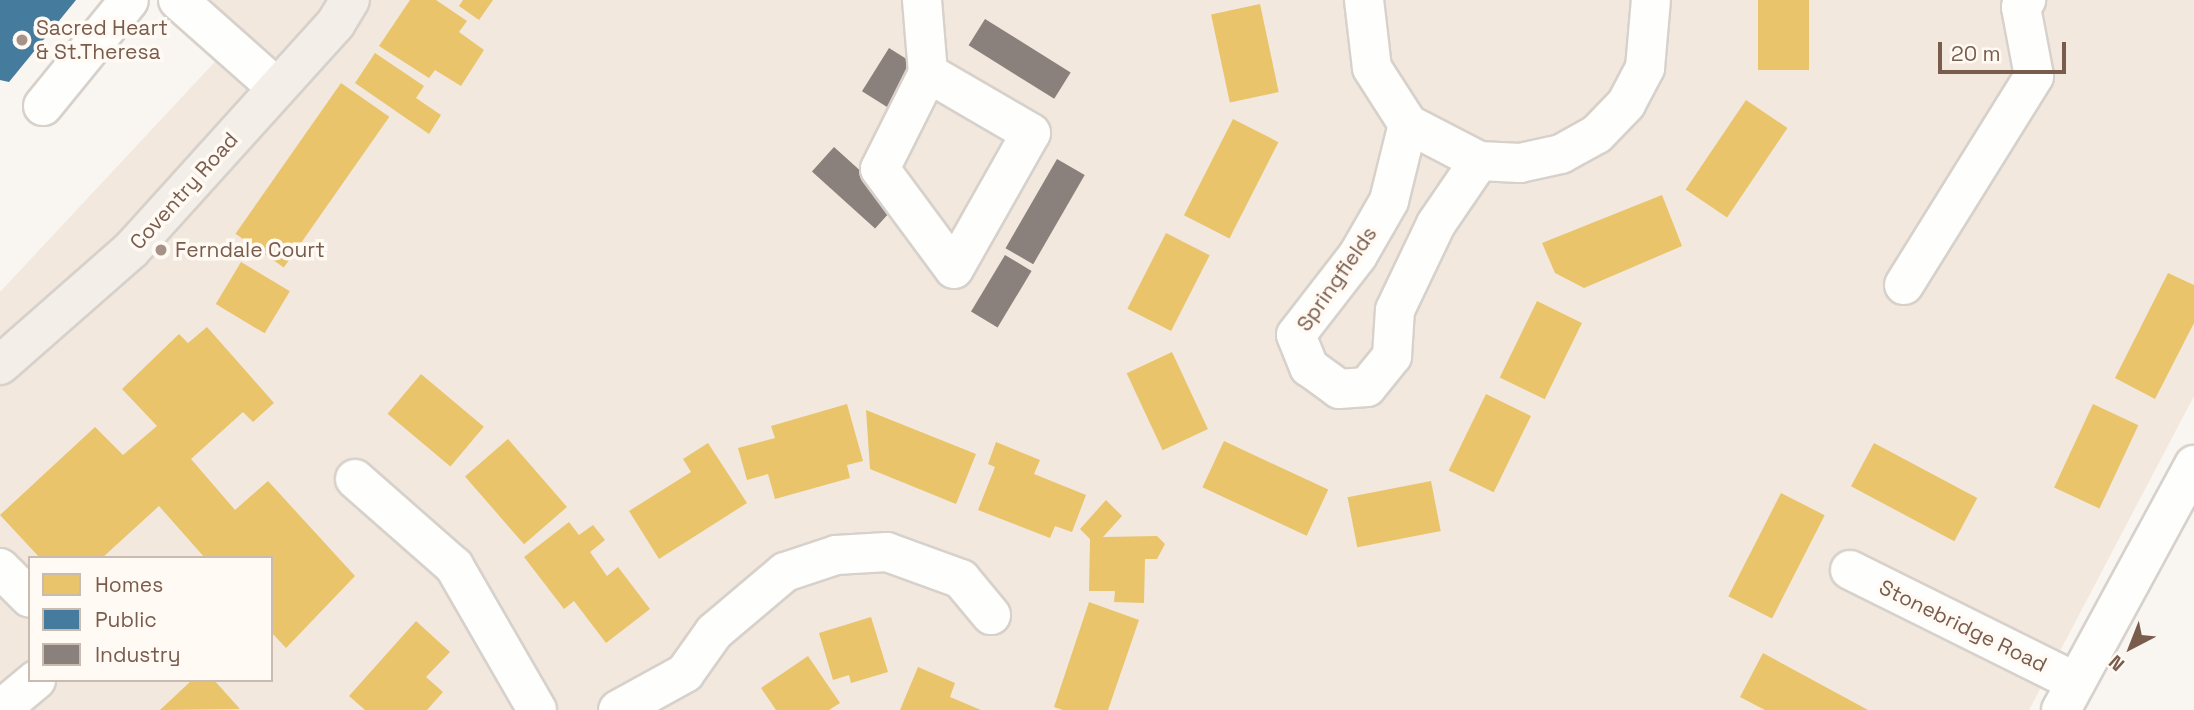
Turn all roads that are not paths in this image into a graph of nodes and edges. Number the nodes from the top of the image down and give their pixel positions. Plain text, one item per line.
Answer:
1 (129, 0) edge
2 (178, 0) edge
3 (350, 0) edge
4 (922, 0) edge
5 (1364, 0) edge
6 (1651, 0) edge
7 (2026, 0) edge
8 (929, 73) junction
9 (277, 88) junction
10 (43, 106) dead end
11 (1408, 124) junction
12 (1479, 161) junction
13 (1904, 285) dead end
14 (0, 365) edge
15 (2194, 465) edge
16 (355, 478) dead end
17 (0, 568) edge
18 (1850, 570) dead end
19 (28, 596) edge
20 (991, 615) dead end
21 (34, 682) edge
22 (2068, 696) edge
23 (0, 710) edge
24 (537, 710) edge
25 (618, 710) edge

1 - 10 street
2 - 9 street
3 - 9 main road, Coventry Road
4 - 8 street
5 - 11 street
6 - 12 street
7 - 13 street
8 - 8 street
9 - 14 main road, Coventry Road
11 - 12 street
11 - 12 street, Springfields
15 - 22 street, Stonebridge Road
16 - 24 street
17 - 19 street
18 - 22 street, Stonebridge Road
20 - 25 street
21 - 23 street

